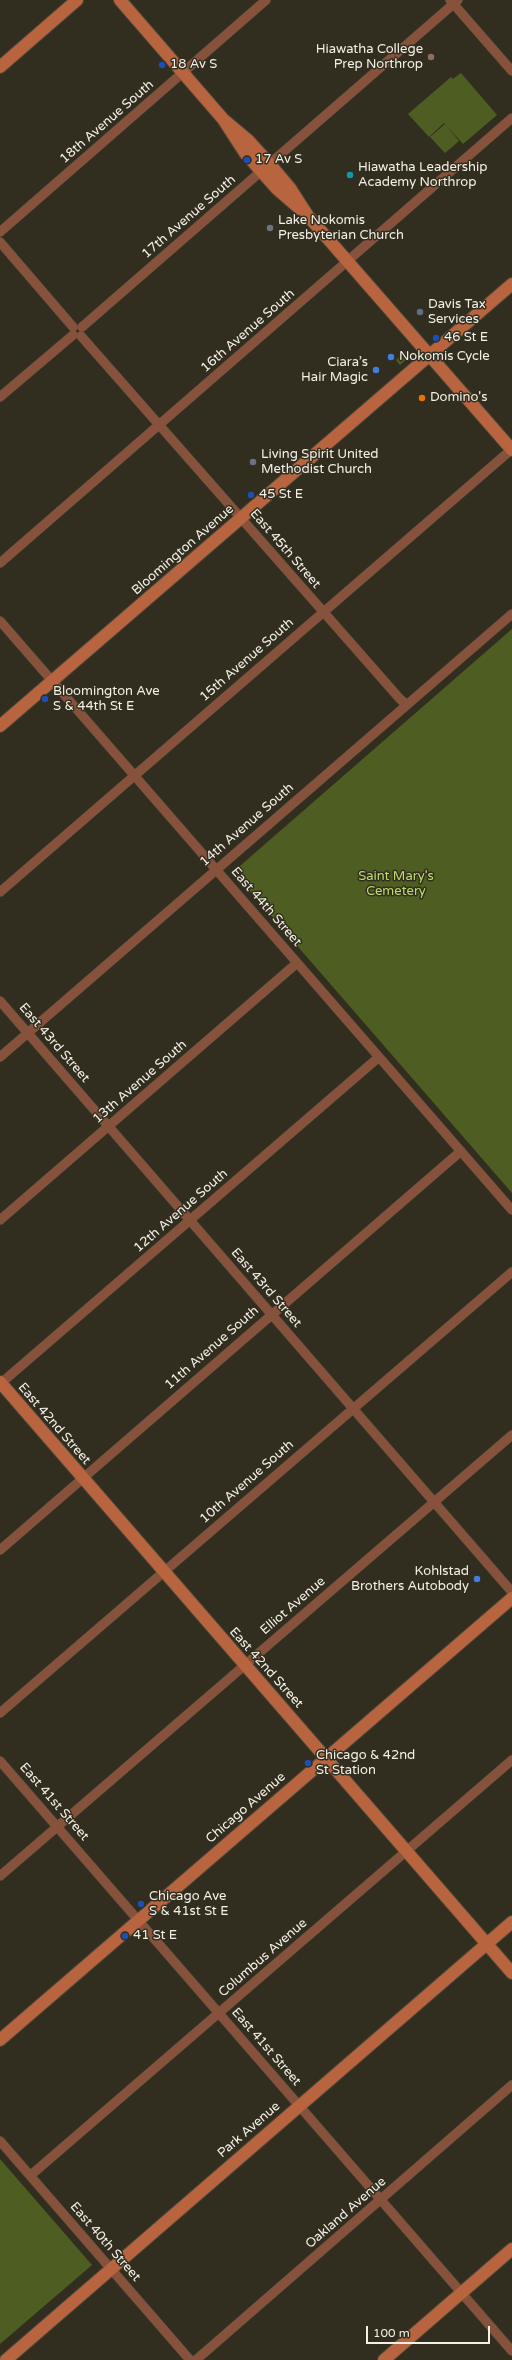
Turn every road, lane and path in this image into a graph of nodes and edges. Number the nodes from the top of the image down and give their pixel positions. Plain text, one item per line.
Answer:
1 (77, 0) edge
2 (120, 0) edge
3 (266, 0) edge
4 (454, 1) edge
5 (0, 67) edge
6 (512, 71) edge
7 (183, 72) junction
8 (512, 118) edge
9 (265, 167) junction
10 (0, 232) edge
11 (0, 242) edge
12 (347, 261) junction
13 (512, 284) edge
14 (77, 331) junction
15 (430, 356) junction
16 (0, 397) edge
17 (159, 425) junction
18 (512, 449) edge
19 (241, 518) junction
20 (0, 563) edge
21 (323, 612) junction
22 (512, 614) edge
23 (0, 621) edge
24 (52, 681) junction
25 (407, 705) junction
26 (0, 726) edge
27 (135, 775) junction
28 (216, 869) junction
29 (0, 892) edge
30 (298, 963) junction
31 (0, 1001) edge
32 (28, 1033) junction
33 (0, 1057) edge
34 (379, 1057) junction
35 (109, 1126) junction
36 (461, 1151) junction
37 (512, 1210) edge
38 (0, 1220) edge
39 (190, 1221) junction
40 (512, 1272) edge
41 (272, 1314) junction
42 (0, 1383) edge
43 (353, 1408) junction
44 (512, 1435) edge
45 (83, 1479) junction
46 (434, 1502) junction
47 (0, 1550) edge
48 (163, 1571) junction
49 (512, 1592) edge
50 (512, 1598) edge
51 (244, 1665) junction
52 (0, 1713) edge
53 (326, 1757) junction
54 (0, 1760) edge
55 (512, 1760) edge
56 (57, 1826) junction
57 (406, 1851) junction
58 (0, 1876) edge
59 (138, 1919) junction
60 (512, 1922) edge
61 (486, 1943) junction
62 (512, 1973) edge
63 (219, 2013) junction
64 (0, 2040) edge
65 (512, 2085) edge
66 (299, 2106) junction
67 (0, 2141) edge
68 (31, 2175) junction
69 (380, 2200) junction
70 (512, 2250) edge
71 (111, 2268) junction
72 (461, 2294) junction
73 (512, 2351) edge
74 (6, 2360) edge
75 (190, 2360) edge
76 (196, 2360) edge
77 (384, 2360) edge

1 - 5 street
2 - 7 street
3 - 7 street, 18th Avenue South
4 - 6 street
4 - 9 street, 17th Avenue South
7 - 9 street
7 - 10 street, 18th Avenue South
8 - 12 street, 16th Avenue South
9 - 12 street
9 - 14 street, 17th Avenue South
11 - 14 street, East 45th Street
12 - 15 street
12 - 17 street, 16th Avenue South
13 - 15 street, Bloomington Avenue
14 - 16 street, 17th Avenue South
14 - 17 street, East 45th Street
15 - 18 street
15 - 19 street, Bloomington Avenue
17 - 19 street, East 45th Street
17 - 20 street, 16th Avenue South
18 - 21 street, 15th Avenue South
19 - 21 street, East 45th Street
19 - 24 street, Bloomington Avenue
21 - 25 street, East 45th Street
21 - 27 street, 15th Avenue South
22 - 25 street, 14th Avenue South
23 - 24 street, East 44th Street
24 - 26 street, Bloomington Avenue
24 - 27 street, East 44th Street
25 - 28 street, 14th Avenue South
27 - 28 street, East 44th Street
27 - 29 street, 15th Avenue South
28 - 30 street, East 44th Street
28 - 32 street, 14th Avenue South
30 - 34 street, East 44th Street
30 - 35 street, 13th Avenue South
31 - 32 street, East 43rd Street
32 - 33 street, 14th Avenue South
32 - 35 street, East 43rd Street
34 - 36 street, East 44th Street
34 - 39 street, 12th Avenue South
35 - 38 street, 13th Avenue South
35 - 39 street, East 43rd Street
36 - 37 street, East 44th Street
36 - 41 street, 11th Avenue South
39 - 41 street, East 43rd Street
39 - 42 street, 12th Avenue South
40 - 43 street, 10th Avenue South
41 - 43 street, East 43rd Street
41 - 45 street, 11th Avenue South
42 - 45 street, East 42nd Street
43 - 46 street, East 43rd Street
43 - 48 street, 10th Avenue South
44 - 46 street, Elliot Avenue
45 - 47 street, 11th Avenue South
45 - 48 street, East 42nd Street
46 - 49 street, East 43rd Street
46 - 51 street, Elliot Avenue
48 - 51 street, East 42nd Street
48 - 52 street, 10th Avenue South
50 - 53 street, Chicago Avenue
51 - 53 street, East 42nd Street
51 - 56 street, Elliot Avenue
53 - 57 street, East 42nd Street
53 - 59 street, Chicago Avenue
54 - 56 street, East 41st Street
55 - 57 street, Columbus Avenue
56 - 58 street, Elliot Avenue
56 - 59 street, East 41st Street
57 - 61 street, East 42nd Street
57 - 63 street, Columbus Avenue
59 - 63 street, East 41st Street
59 - 64 street, Chicago Avenue
60 - 61 street, Park Avenue
61 - 62 street, East 42nd Street
61 - 66 street, Park Avenue
63 - 66 street, East 41st Street
63 - 68 street, Columbus Avenue
65 - 69 street, Oakland Avenue
66 - 69 street, East 41st Street
66 - 71 street, Park Avenue
67 - 68 street, East 40th Street
68 - 71 street, East 40th Street
69 - 72 street, East 41st Street
69 - 76 street, Oakland Avenue
70 - 72 street
71 - 74 street, Park Avenue
71 - 75 street, East 40th Street
72 - 73 street, East 41st Street
72 - 77 street

